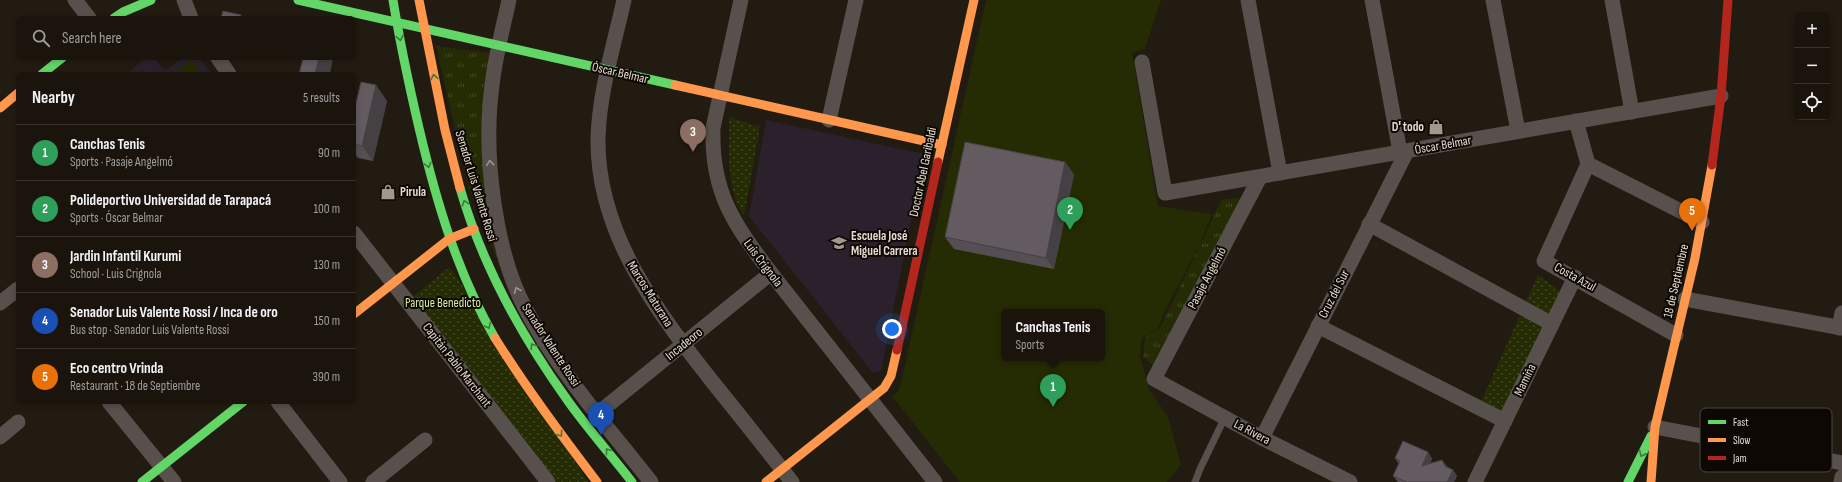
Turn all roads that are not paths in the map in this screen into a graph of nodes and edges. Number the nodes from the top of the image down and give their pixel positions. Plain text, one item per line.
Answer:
1 (75, 0) edge
2 (151, 0) edge
3 (184, 0) edge
4 (298, 0) edge
5 (392, 0) edge
6 (419, 0) edge
7 (509, 0) edge
8 (624, 0) edge
9 (741, 0) edge
10 (856, 0) edge
11 (974, 0) edge
12 (1248, 0) edge
13 (1372, 0) edge
14 (1493, 0) edge
15 (1612, 0) edge
16 (1728, 0) edge
17 (87, 16) edge
18 (118, 16) edge
19 (190, 16) edge
20 (397, 22) junction
21 (425, 29) junction
22 (499, 45) junction
23 (60, 60) edge
24 (219, 60) edge
25 (1142, 62) dead end
26 (609, 70) junction
27 (44, 72) edge
28 (228, 72) edge
29 (16, 95) edge
30 (719, 95) junction
31 (1721, 96) junction
32 (0, 108) edge
33 (1632, 112) junction
34 (829, 120) junction
35 (1576, 121) junction
36 (1518, 131) junction
37 (942, 145) junction
38 (1403, 151) junction
39 (1588, 164) junction
40 (1280, 173) junction
41 (1260, 176) junction
42 (1702, 222) junction
43 (1369, 224) junction
44 (474, 229) junction
45 (356, 236) edge
46 (449, 238) junction
47 (771, 273) junction
48 (1575, 277) junction
49 (394, 283) junction
50 (16, 291) edge
51 (1685, 299) junction
52 (0, 303) edge
53 (356, 312) edge
54 (1842, 313) edge
55 (1552, 324) junction
56 (1318, 326) junction
57 (1841, 328) edge
58 (1676, 335) junction
59 (683, 345) junction
60 (1154, 379) joint
61 (870, 400) junction
62 (111, 404) edge
63 (241, 404) edge
64 (280, 404) edge
65 (597, 414) junction
66 (1225, 417) junction
67 (1504, 421) junction
68 (18, 422) dead end
69 (1655, 427) junction
70 (1700, 436) edge
71 (0, 437) edge
72 (1262, 438) junction
73 (424, 440) dead end
74 (1832, 461) edge
75 (1842, 463) edge
76 (162, 467) junction
77 (782, 469) junction
78 (1842, 476) edge
79 (544, 481) edge
80 (1345, 481) edge
81 (142, 482) edge
82 (174, 482) edge
83 (340, 482) edge
84 (373, 482) edge
85 (597, 482) edge
86 (632, 482) edge
87 (651, 482) edge
88 (766, 482) edge
89 (792, 482) edge
90 (935, 482) edge
91 (1195, 482) edge
92 (1475, 482) edge
93 (1628, 482) edge
94 (1651, 482) edge
95 (1841, 482) edge

1 - 17 street
2 - 18 main road
3 - 19 street
4 - 20 main road, Óscar Belmar
5 - 20 main road
6 - 21 main road, Senador Luis Valente Rossi
7 - 22 street, Senador Valente Rossi
8 - 26 street, Marcos Maturana
9 - 30 street, Luis Crignola
10 - 34 street
11 - 37 main road, Doctor Abel Garibaldi
12 - 40 street
13 - 38 street
14 - 36 street
15 - 33 street
16 - 31 main road, 18 de Septiembre
20 - 21 main road, Óscar Belmar
20 -> 46 main road
21 - 22 main road, Óscar Belmar
44 -> 21 main road, Senador Luis Valente Rossi
22 - 26 main road, Óscar Belmar
65 -> 22 street, Senador Valente Rossi
23 - 27 main road
24 - 28 street
25 - 41 street, Óscar Belmar
26 - 30 main road, Óscar Belmar
26 - 59 street, Marcos Maturana
29 - 32 main road
30 - 34 main road, Óscar Belmar
30 - 47 street, Luis Crignola
31 - 33 street, Óscar Belmar
31 - 42 main road, 18 de Septiembre
33 - 35 street, Óscar Belmar
34 - 37 main road, Óscar Belmar
35 - 36 street, Óscar Belmar
35 - 39 street
36 - 38 street, Óscar Belmar
37 - 61 main road, Doctor Abel Garibaldi
38 - 40 street, Óscar Belmar
38 - 43 street, Cruz del Sur
39 - 42 street
39 - 48 street, Costa Azul
40 - 41 street, Óscar Belmar
41 - 60 street, Pasaje Angelmó
42 - 51 main road, 18 de Septiembre
43 - 55 street
43 - 56 street, Cruz del Sur
44 - 46 main road
86 -> 44 main road, Senador Luis Valente Rossi
45 - 49 street, Capitán Pablo Marchant
46 - 49 main road
46 -> 85 main road
47 - 59 street, Incadeoro
47 - 61 street, Luis Crignola
48 - 55 street, Mamiña
48 - 58 street, Costa Azul
49 - 53 main road
49 - 79 street, Capitán Pablo Marchant
50 - 52 street
51 - 57 street
51 - 58 main road, 18 de Septiembre
54 - 57 street
55 - 67 street, Mamiña
56 - 67 street
56 - 72 street, Cruz del Sur
58 - 69 main road, 18 de Septiembre
59 - 65 street, Incadeoro
59 - 77 street, Marcos Maturana
60 - 66 street, La Rivera
61 - 77 main road, Doctor Abel Garibaldi
61 - 90 street, Luis Crignola
62 - 76 street
63 - 76 main road
64 - 83 street
65 - 87 street, Senador Valente Rossi
66 - 72 street, La Rivera
66 - 91 lane
67 - 92 street, Mamiña
68 - 71 street
69 - 70 street
69 -> 93 main road
69 - 94 main road, 18 de Septiembre
72 - 80 street, La Rivera
73 - 84 street
74 - 75 street
76 - 81 main road
76 - 82 street
77 - 88 main road, Doctor Abel Garibaldi
77 - 89 street, Marcos Maturana
78 - 95 street

